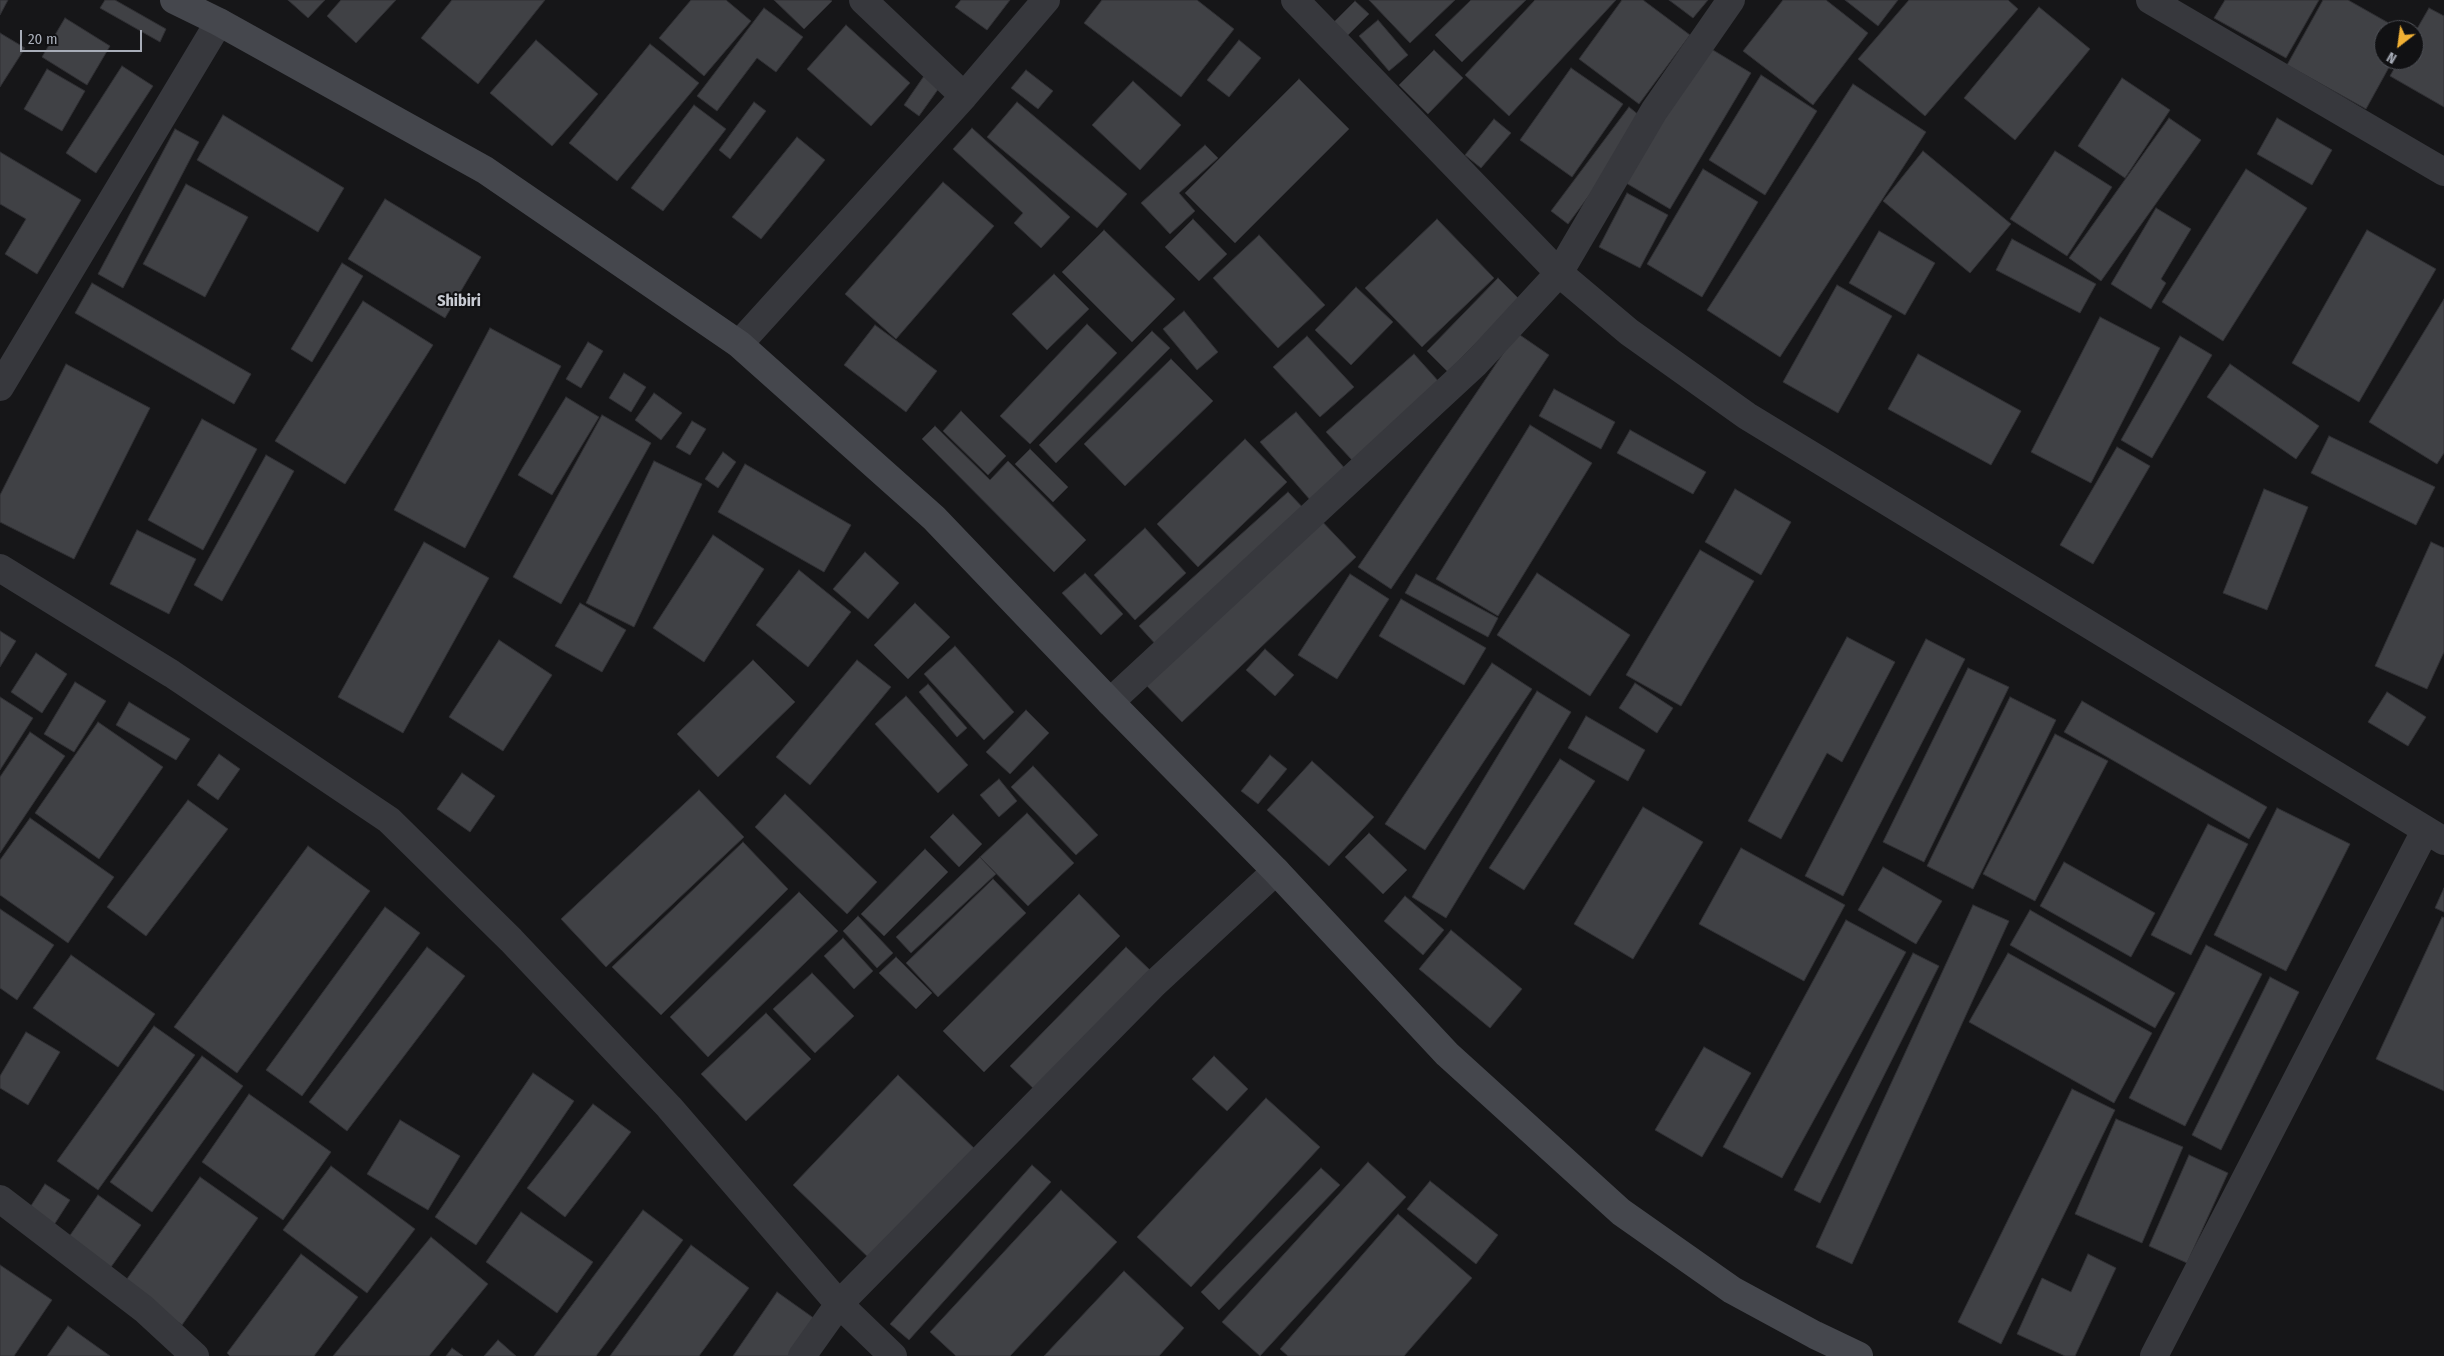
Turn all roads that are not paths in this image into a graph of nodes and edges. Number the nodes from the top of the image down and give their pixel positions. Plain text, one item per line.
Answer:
1 (174, 0) edge
2 (863, 0) edge
3 (1046, 0) edge
4 (1295, 0) edge
5 (1731, 0) edge
6 (2150, 0) edge
7 (219, 22) junction
8 (964, 96) junction
9 (2444, 172) edge
10 (1559, 273) junction
11 (739, 344) junction
12 (0, 387) edge
13 (0, 568) edge
14 (1110, 702) junction
15 (2435, 836) edge
16 (1276, 871) junction
17 (0, 1199) edge
18 (839, 1304) junction
19 (195, 1356) edge
20 (802, 1356) edge
21 (892, 1356) edge
22 (1860, 1356) edge
23 (2154, 1356) edge

1 - 7 main road
2 - 8 street
3 - 8 street
4 - 10 street
5 - 10 street
6 - 9 street
7 - 11 main road
7 - 12 street
8 - 11 street
10 - 14 street
10 - 15 street
11 - 14 main road
13 - 18 street
14 - 16 main road
15 - 23 street
16 - 18 street
16 - 22 main road
17 - 19 street
18 - 20 street
18 - 21 street

